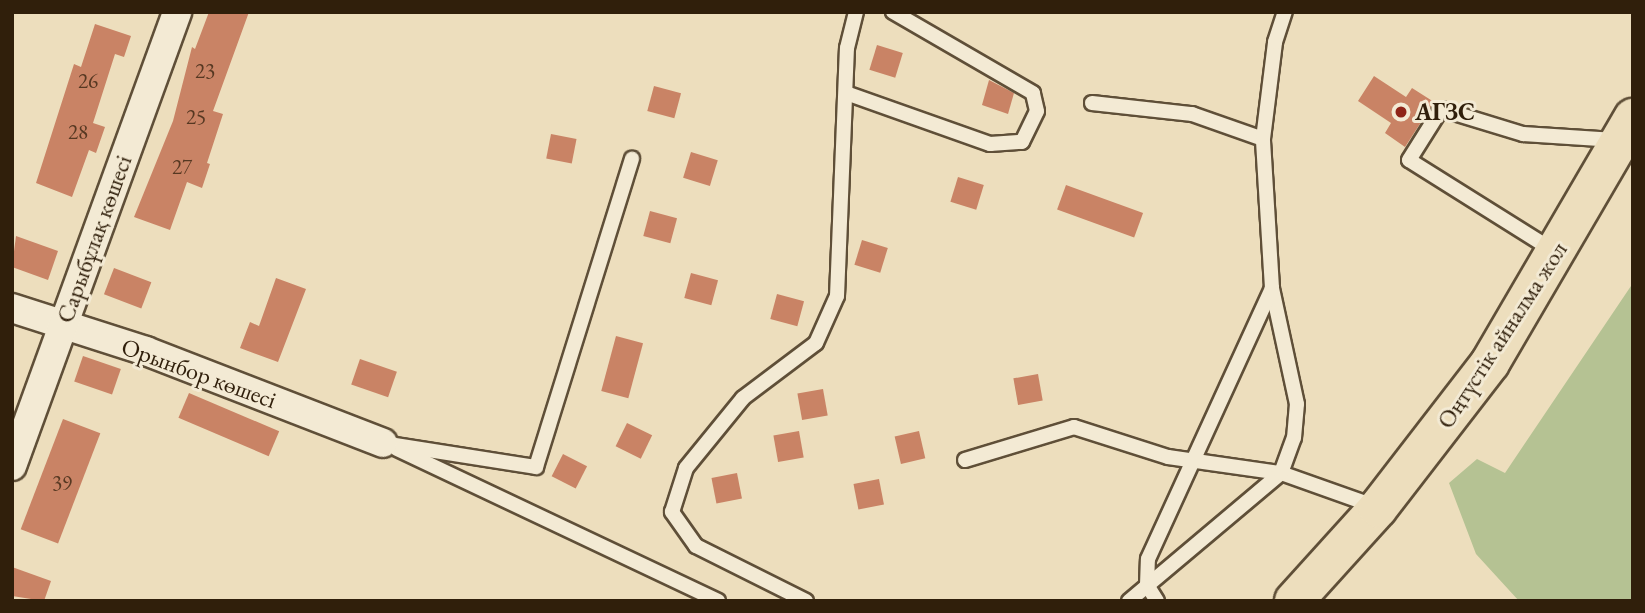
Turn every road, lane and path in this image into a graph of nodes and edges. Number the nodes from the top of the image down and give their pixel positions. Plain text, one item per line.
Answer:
1 (177, 12) edge
2 (856, 12) edge
3 (893, 12) edge
4 (1285, 12) edge
5 (1633, 88) edge
6 (846, 93) junction
7 (1092, 103) dead end
8 (1628, 129) edge
9 (1263, 139) junction
10 (632, 159) dead end
11 (1558, 254) junction
12 (1272, 288) junction
13 (12, 308) edge
14 (61, 326) junction
15 (383, 443) junction
16 (965, 460) dead end
17 (1192, 460) junction
18 (12, 466) edge
19 (1281, 473) junction
20 (1378, 508) junction
21 (1147, 585) junction
22 (718, 601) edge
23 (806, 601) edge
24 (1129, 601) edge
25 (1157, 601) edge
26 (1294, 601) edge

1 - 14 street, Сарыбұлақ көшесі
2 - 6 lane
3 - 6 lane
4 - 9 lane
5 - 8 highway, Оңтүстік айналма жол
6 - 23 lane
7 - 9 lane
8 - 11 highway, Оңтүстік айналма жол
8 - 11 lane
9 - 12 lane
10 - 15 lane
11 - 20 highway, Оңтүстік айналма жол
12 - 17 lane
12 - 19 lane
13 - 14 street, Орынбор көшесі
14 - 15 street, Орынбор көшесі
14 - 18 street, Сарыбұлақ көшесі
15 - 22 lane
16 - 17 lane
17 - 19 lane
17 - 21 lane
19 - 20 lane
19 - 21 lane
20 - 26 highway, Оңтүстік айналма жол
21 - 24 lane
21 - 25 lane

